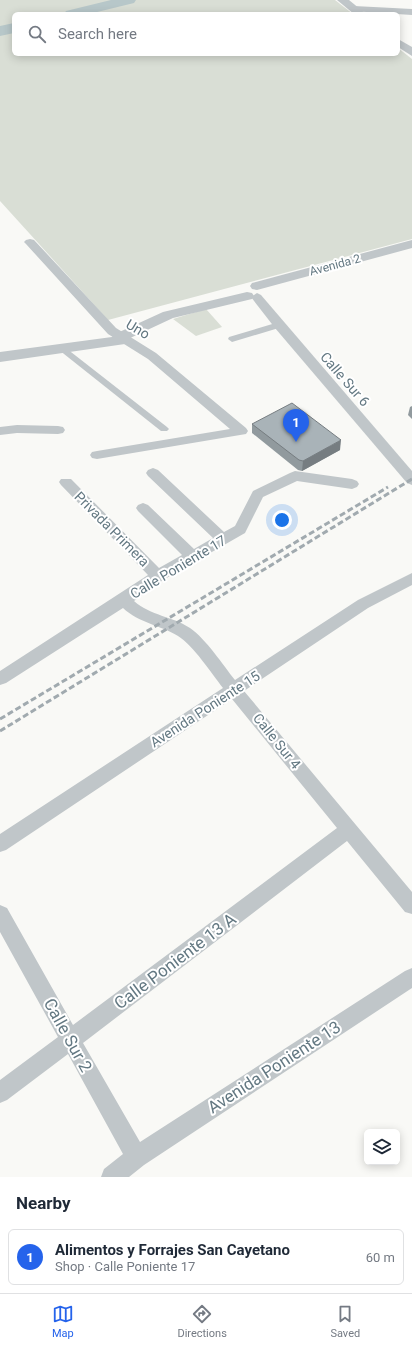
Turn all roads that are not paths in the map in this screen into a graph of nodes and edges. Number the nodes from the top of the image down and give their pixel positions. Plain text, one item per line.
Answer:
1 (342, 0) edge
2 (358, 12) edge
3 (412, 12) edge
4 (400, 44) edge
5 (412, 53) edge
6 (30, 242) dead end
7 (412, 244) edge
8 (251, 292) junction
9 (279, 325) junction
10 (116, 334) junction
11 (232, 339) dead end
12 (62, 348) junction
13 (0, 349) edge
14 (0, 357) edge
15 (164, 429) dead end
16 (58, 430) dead end
17 (0, 431) edge
18 (97, 455) dead end
19 (153, 473) dead end
20 (412, 480) edge
21 (66, 482) dead end
22 (352, 484) dead end
23 (143, 508) dead end
24 (223, 539) junction
25 (193, 557) junction
26 (158, 576) junction
27 (412, 578) edge
28 (124, 600) junction
29 (0, 679) edge
30 (235, 689) junction
31 (349, 829) junction
32 (0, 844) edge
33 (412, 906) edge
34 (0, 914) edge
35 (412, 977) edge
36 (70, 1041) junction
37 (0, 1093) edge
38 (136, 1157) junction
39 (112, 1177) edge

1 - 2 street
2 - 3 street
4 - 5 street
6 - 10 street, Uno
7 - 8 street, Avenida 2
8 - 9 street, Calle Sur 6
8 - 10 street, Avenida 2
9 - 11 street
9 - 20 street, Calle Sur 6
10 - 12 street
10 - 13 street
10 - 18 street, Uno
12 - 14 street
12 - 15 street
16 - 17 street
19 - 24 street
21 - 26 street, Privada Primera
22 - 24 street, Calle Poniente 17
23 - 25 street
24 - 25 street, Calle Poniente 17
25 - 26 street, Calle Poniente 17
26 - 28 street, Calle Poniente 17
27 - 30 street, Avenida Poniente 15
28 - 29 street, Calle Poniente 17
28 - 30 street, Calle Sur 4
30 - 31 street, Calle Sur 4
30 - 32 street, Avenida Poniente 15
31 - 33 street, Calle Sur 4
31 - 36 street, Calle Poniente 13 A
34 - 36 street, Calle Sur 2
35 - 38 street, Avenida Poniente 13
36 - 37 street, Calle Poniente 13 A
36 - 38 street, Calle Sur 2
38 - 39 street, Avenida Poniente 13

